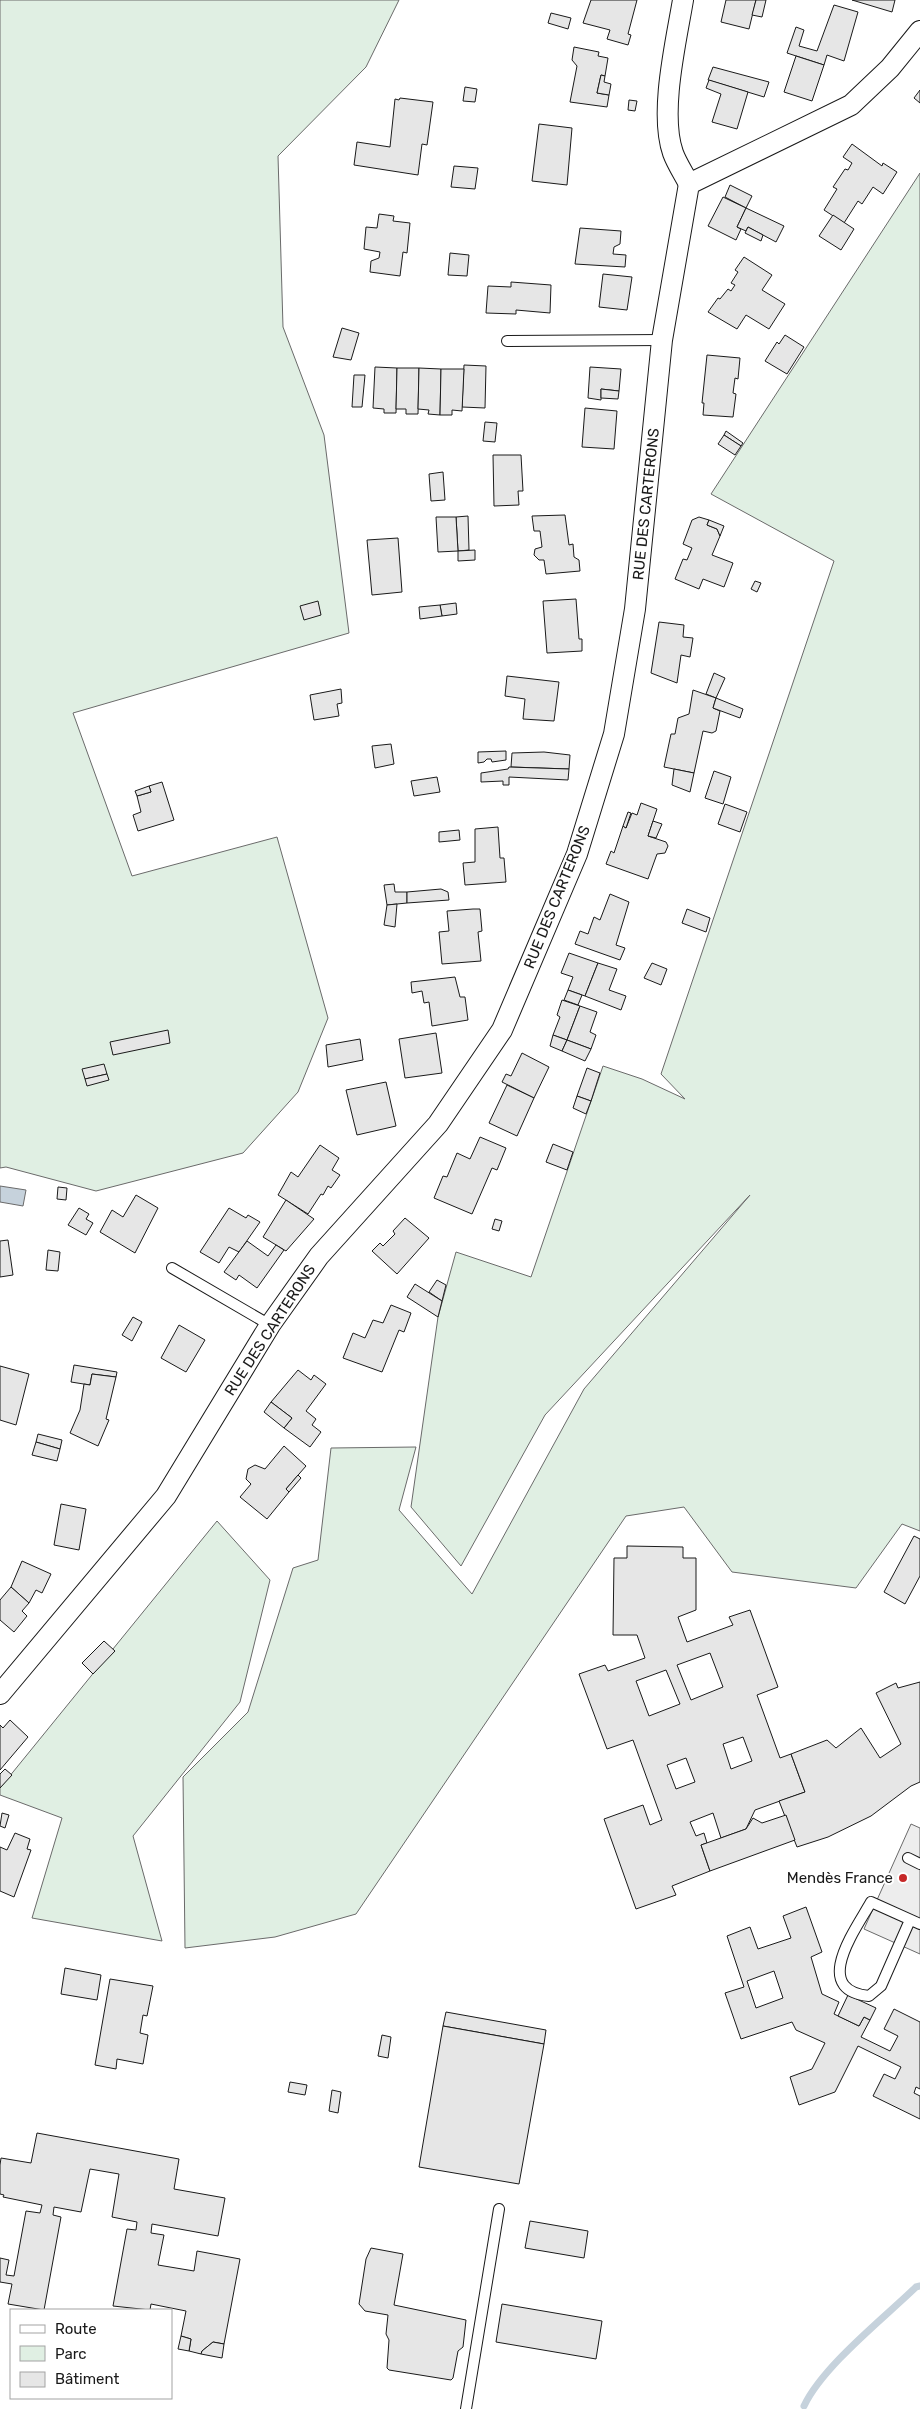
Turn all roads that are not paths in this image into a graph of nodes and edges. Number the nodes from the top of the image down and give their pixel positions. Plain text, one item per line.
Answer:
1 (683, 0) edge
2 (920, 31) edge
3 (689, 184) junction
4 (662, 340) junction
5 (507, 341) dead end
6 (172, 1268) dead end
7 (270, 1325) junction
8 (0, 1694) edge
9 (908, 1858) dead end
10 (920, 1864) edge
11 (910, 1920) junction
12 (920, 1924) edge
13 (499, 2209) dead end
14 (466, 2409) edge

1 - 3 street
2 - 3 street
3 - 4 street, RUE DES CARTERONS
4 - 5 lane
4 - 7 street, RUE DES CARTERONS
6 - 7 lane
7 - 8 street, RUE DES CARTERONS
9 - 10 lane
11 - 11 lane
11 - 12 lane
13 - 14 lane

